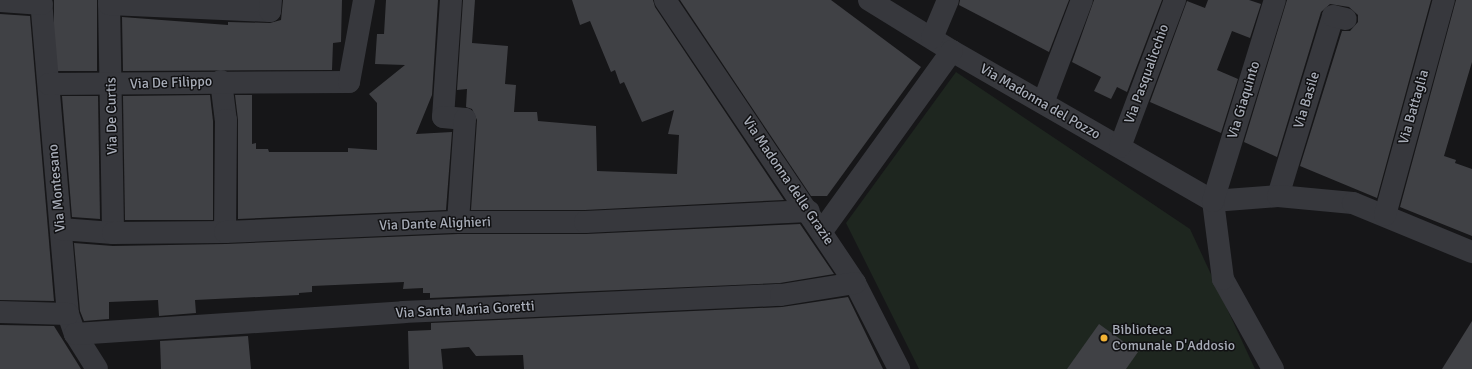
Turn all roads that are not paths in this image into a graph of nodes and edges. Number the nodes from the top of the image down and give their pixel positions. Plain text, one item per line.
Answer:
1 (272, 0) edge
2 (364, 0) edge
3 (451, 0) edge
4 (665, 0) edge
5 (869, 0) edge
6 (948, 0) edge
7 (1082, 0) edge
8 (1175, 0) edge
9 (1275, 0) edge
10 (1444, 0) edge
11 (0, 1) edge
12 (41, 2) edge
13 (109, 2) edge
14 (1346, 19) dead end
15 (932, 38) junction
16 (952, 52) junction
17 (221, 81) junction
18 (49, 84) junction
19 (112, 85) junction
20 (1043, 103) junction
21 (1120, 147) junction
22 (1278, 196) junction
23 (1213, 201) junction
24 (809, 211) junction
25 (1385, 215) junction
26 (458, 222) junction
27 (60, 229) junction
28 (822, 231) junction
29 (225, 232) junction
30 (113, 233) junction
31 (1472, 252) edge
32 (855, 283) junction
33 (0, 312) edge
34 (72, 324) junction
35 (97, 369) edge
36 (899, 369) edge
37 (1273, 369) edge

1 - 13 street
2 - 17 street, Via De Filippo
3 - 26 street
4 - 24 street, Via Madonna delle Grazie
5 - 15 street, Via Madonna del Pozzo
6 - 15 street
7 - 20 street
8 - 21 street, Via Pasqualicchio
9 - 23 street, Via Giaquinto
10 - 25 street, Via Battaglia
11 - 12 street
12 - 18 street, Via Montesano
13 - 19 street, Via De Curtis
14 - 22 street, Via Basile
15 - 16 street, Via Madonna del Pozzo
16 - 20 street, Via Madonna del Pozzo
16 - 28 street
17 - 19 street, Via De Filippo
17 - 29 street
18 - 19 street, Via De Filippo
18 - 27 street, Via Montesano
19 - 30 street, Via De Curtis
20 - 21 street, Via Madonna del Pozzo
21 - 23 street, Via Madonna del Pozzo
22 - 23 street
22 - 25 street
23 - 37 street
24 - 26 street, Via Dante Alighieri
24 - 28 street, Via Madonna delle Grazie
25 - 31 street
26 - 29 street, Via Dante Alighieri
27 - 30 street, Via Dante Alighieri
27 - 34 street, Via Montesano
28 - 32 street, Via Madonna delle Grazie
29 - 30 street, Via Dante Alighieri
32 - 34 street, Via Santa Maria Goretti
32 - 36 street, Via Madonna delle Grazie
33 - 34 street, Via Santa Maria Goretti
34 - 35 street, Via Montesano

